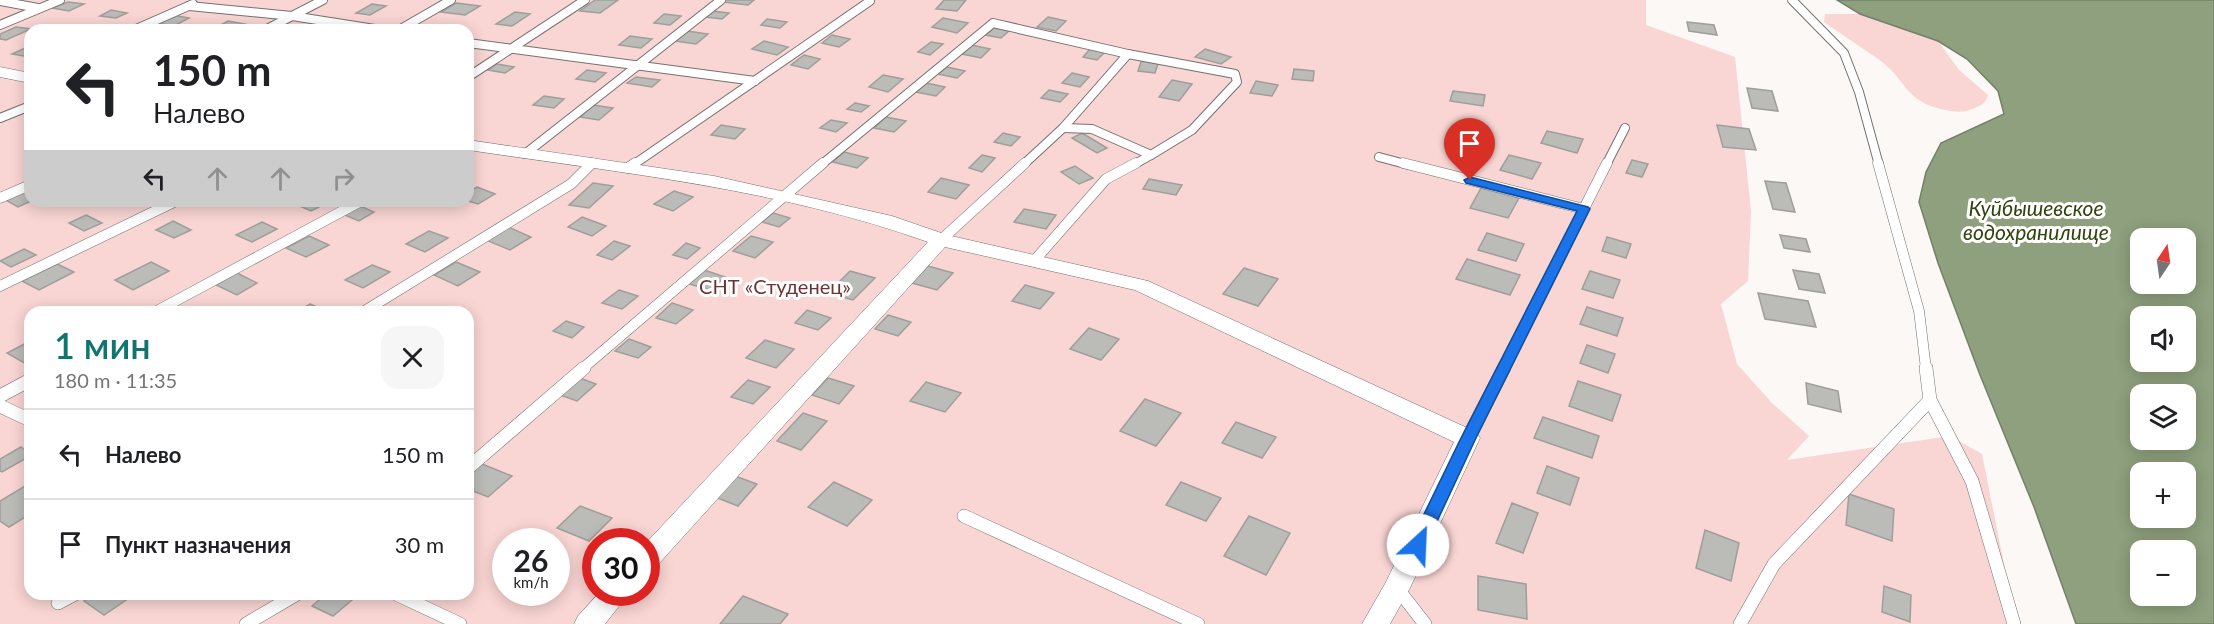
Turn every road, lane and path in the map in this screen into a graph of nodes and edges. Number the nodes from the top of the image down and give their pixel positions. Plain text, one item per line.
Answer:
1 (60, 0) edge
2 (201, 0) edge
3 (323, 0) edge
4 (452, 0) edge
5 (585, 0) edge
6 (721, 0) edge
7 (1792, 0) edge
8 (0, 1) edge
9 (870, 1) edge
10 (189, 6) junction
11 (39, 9) junction
12 (292, 16) junction
13 (148, 24) edge
14 (277, 24) edge
15 (343, 24) edge
16 (410, 24) edge
17 (0, 25) edge
18 (474, 44) edge
19 (509, 50) junction
20 (1128, 54) junction
21 (634, 67) junction
22 (0, 72) edge
23 (474, 73) edge
24 (24, 76) edge
25 (754, 81) junction
26 (24, 108) edge
27 (0, 118) edge
28 (1063, 128) junction
29 (1625, 128) dead end
30 (474, 146) edge
31 (525, 154) junction
32 (1151, 154) junction
33 (1379, 157) dead end
34 (592, 163) junction
35 (628, 168) junction
36 (24, 188) edge
37 (783, 196) junction
38 (0, 198) edge
39 (164, 207) edge
40 (350, 207) edge
41 (1584, 209) junction
42 (941, 240) junction
43 (1034, 261) junction
44 (0, 286) edge
45 (166, 306) edge
46 (373, 306) edge
47 (24, 383) edge
48 (0, 396) edge
49 (1930, 400) junction
50 (0, 405) edge
51 (24, 417) edge
52 (1468, 438) junction
53 (474, 463) edge
54 (964, 516) dead end
55 (660, 546) edge
56 (1397, 588) junction
57 (64, 600) edge
58 (287, 600) edge
59 (409, 600) edge
60 (58, 603) dead end
61 (604, 606) edge
62 (246, 624) edge
63 (460, 624) edge
64 (588, 624) edge
65 (1198, 624) edge
66 (1376, 624) edge
67 (1425, 624) edge
68 (1740, 624) edge
69 (2013, 624) edge

1 - 11 lane
2 - 10 lane
3 - 12 lane
4 - 16 lane
5 - 19 lane
6 - 21 lane
7 - 49 lane
8 - 11 lane
9 - 25 lane
10 - 12 lane
10 - 13 lane
11 - 17 lane
12 - 14 lane
12 - 15 lane
18 - 19 lane
19 - 21 lane
19 - 23 lane
20 - 28 lane
20 - 32 lane
20 - 37 lane
21 - 25 lane
21 - 31 lane
22 - 24 street
25 - 35 lane
26 - 27 lane
28 - 32 lane
28 - 42 lane
29 - 41 lane
30 - 31 street
31 - 34 street
32 - 43 lane
33 - 41 lane
34 - 35 street
34 - 46 lane
35 - 37 street
36 - 38 lane
37 - 42 street
37 - 53 lane
39 - 44 lane
40 - 45 lane
41 - 52 lane
42 - 43 street
42 - 55 street
43 - 52 street
47 - 48 lane
49 - 68 lane
49 - 69 lane
50 - 51 lane
52 - 56 street
54 - 65 lane
56 - 66 street
56 - 67 lane
57 - 60 lane
58 - 62 lane
59 - 63 lane
61 - 64 street

